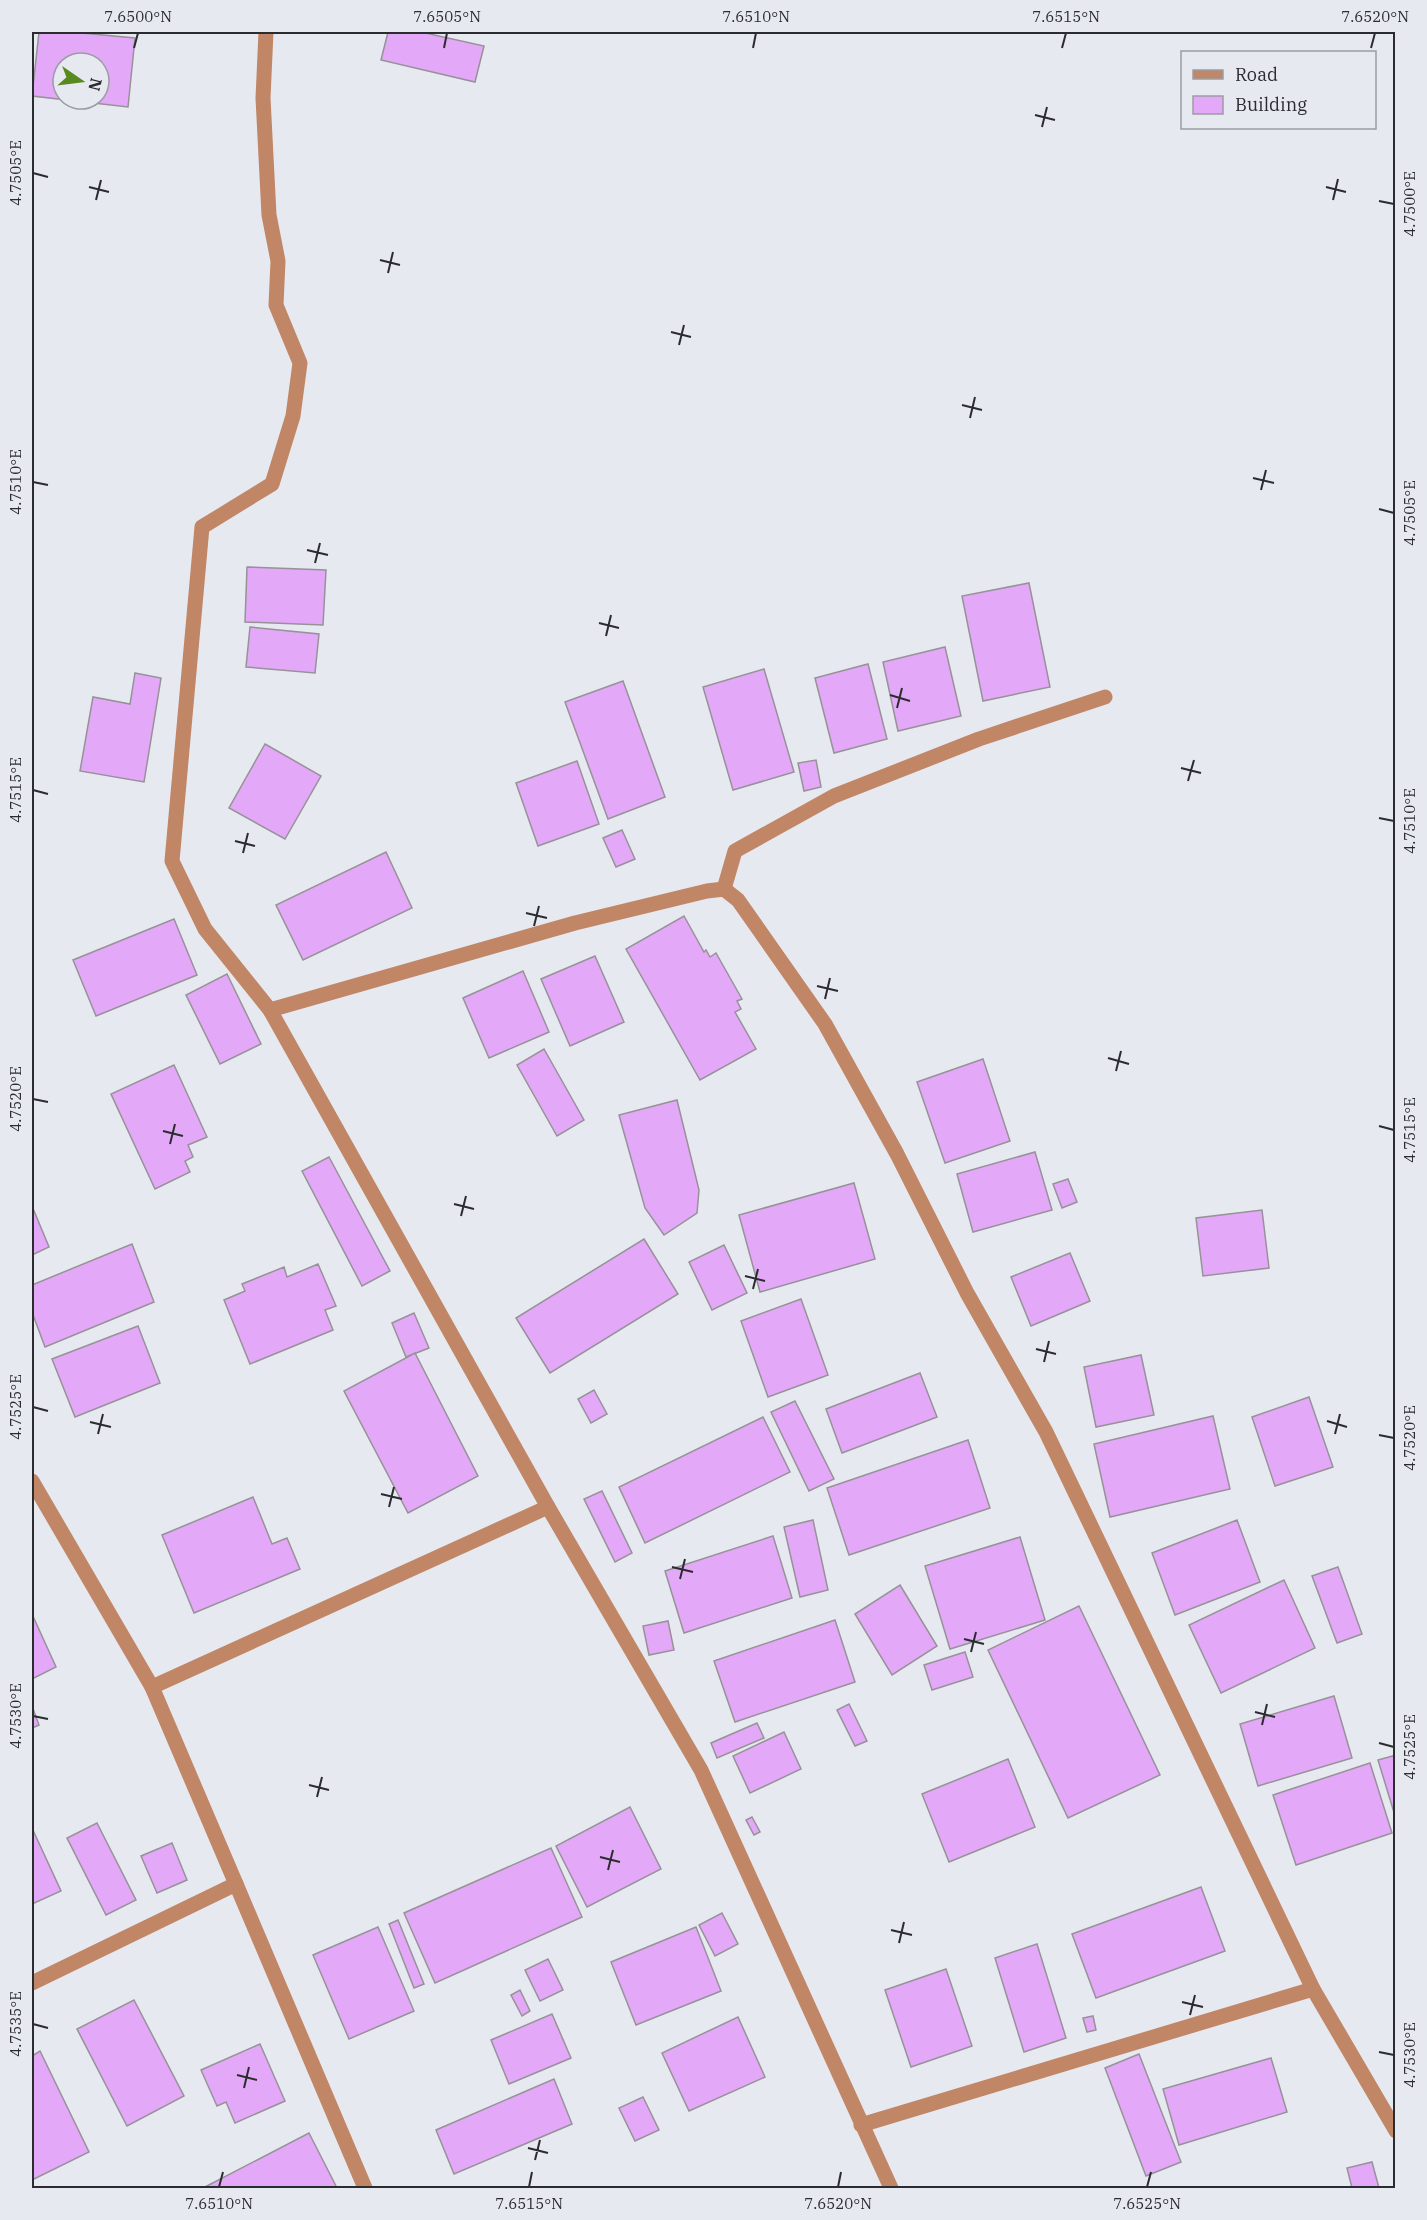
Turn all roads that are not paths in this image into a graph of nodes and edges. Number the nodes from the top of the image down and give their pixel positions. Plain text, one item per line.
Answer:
1 (266, 32) edge
2 (1105, 697) dead end
3 (724, 888) junction
4 (270, 1010) junction
5 (32, 1482) edge
6 (548, 1507) junction
7 (152, 1687) junction
8 (236, 1884) junction
9 (32, 1983) edge
10 (1313, 1989) junction
11 (861, 2125) junction
12 (1395, 2131) edge
13 (365, 2188) edge
14 (891, 2188) edge

1 - 4 street
2 - 3 street
3 - 4 street
3 - 10 street
4 - 6 street
5 - 7 street
6 - 7 street
6 - 11 street
7 - 8 street
8 - 9 street
8 - 13 street
10 - 11 street
10 - 12 street
11 - 14 street

